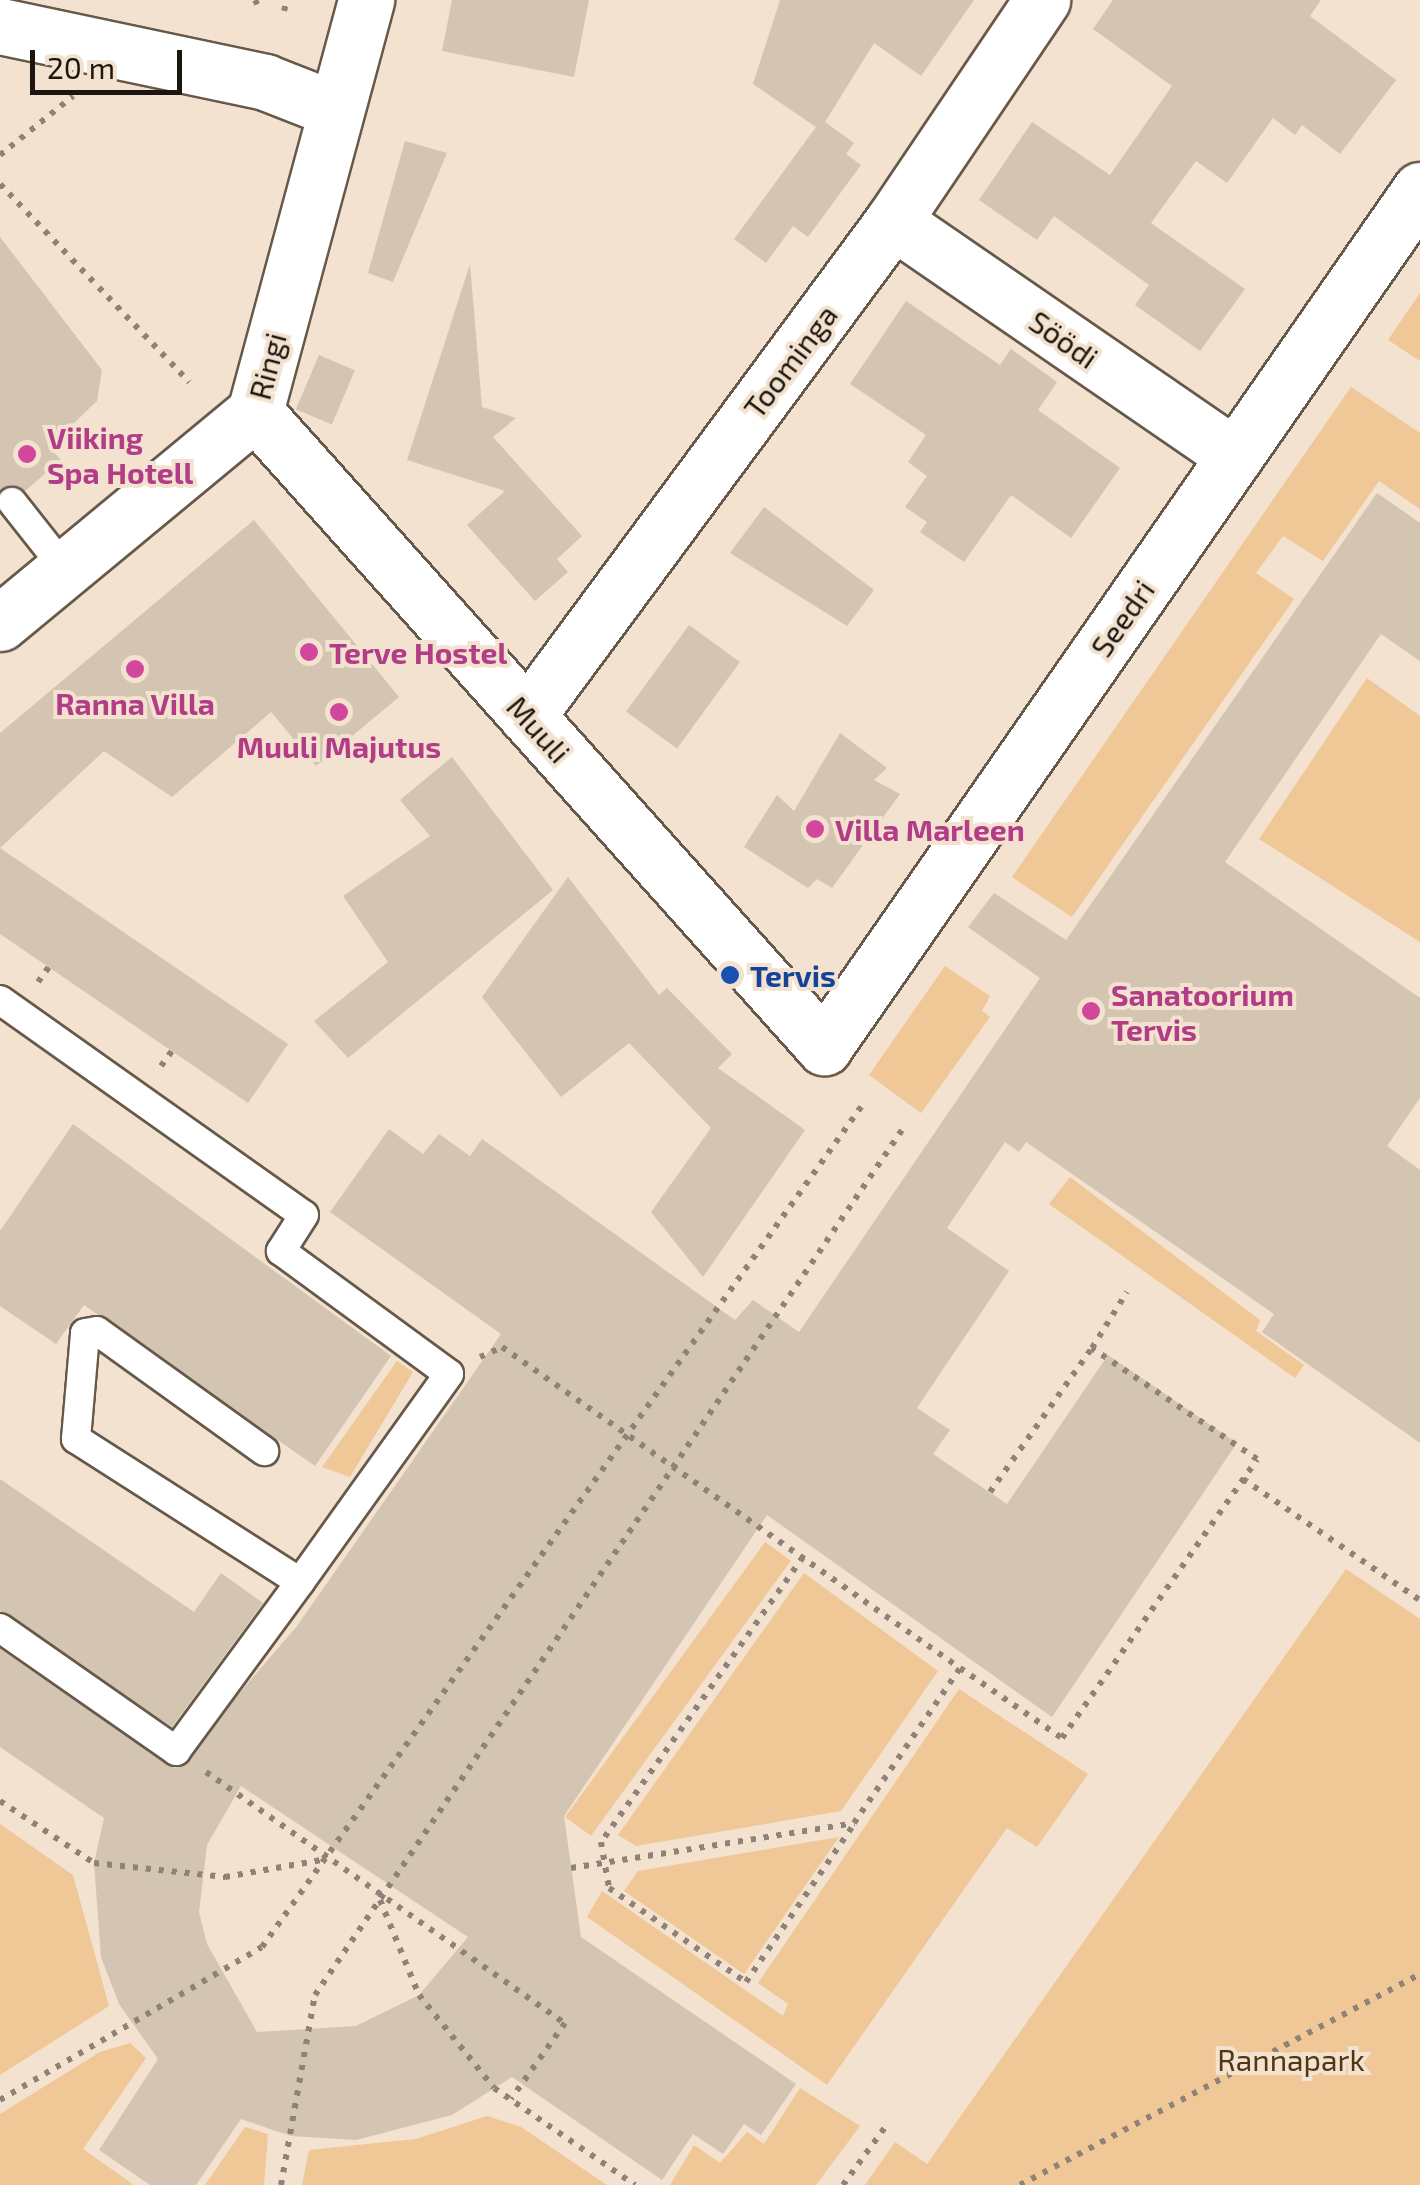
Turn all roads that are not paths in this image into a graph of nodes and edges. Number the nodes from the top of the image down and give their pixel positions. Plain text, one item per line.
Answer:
1 (366, 0) edge
2 (1042, 0) edge
3 (0, 26) edge
4 (334, 108) junction
5 (1420, 190) edge
6 (894, 221) junction
7 (255, 412) junction
8 (1234, 456) junction
9 (12, 502) dead end
10 (65, 569) junction
11 (0, 623) edge
12 (527, 716) junction
13 (0, 1000) edge
14 (824, 1046) joint
15 (264, 1451) dead end
16 (300, 1582) junction
17 (0, 1628) edge

1 - 4 street, Ringi
2 - 6 street, Toominga
3 - 4 street
4 - 7 street, Ringi
5 - 8 street, Seedri
6 - 8 street, Söödi
6 - 12 street, Toominga
7 - 10 street, Ringi
7 - 12 street, Muuli
8 - 14 street, Seedri
9 - 10 lane
10 - 11 street, Ringi
12 - 14 street, Muuli
13 - 16 lane
15 - 16 lane
16 - 17 lane

